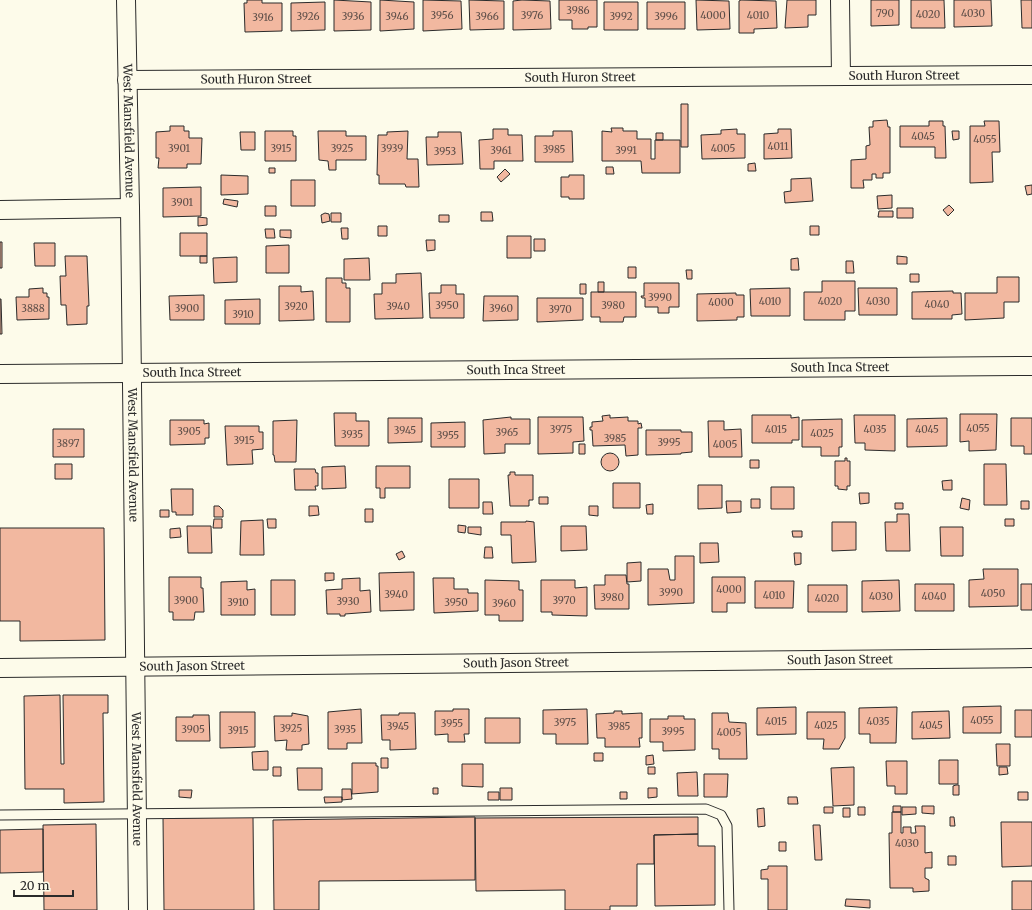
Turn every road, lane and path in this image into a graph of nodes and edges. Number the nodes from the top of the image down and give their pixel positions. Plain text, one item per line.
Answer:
1 (126, 0) edge
2 (840, 0) edge
3 (1032, 75) edge
4 (841, 76) junction
5 (127, 80) junction
6 (130, 208) junction
7 (0, 210) edge
8 (1032, 366) edge
9 (132, 373) junction
10 (0, 374) edge
11 (1032, 658) edge
12 (135, 667) junction
13 (0, 668) edge
14 (137, 814) junction
15 (0, 815) edge
16 (138, 910) edge
17 (729, 910) edge

1 - 5 street, West Mansfield Avenue
2 - 4 street
3 - 4 street, South Huron Street
4 - 5 street, South Huron Street
5 - 6 street, West Mansfield Avenue
6 - 7 street
6 - 9 street, West Mansfield Avenue
8 - 9 street, South Inca Street
9 - 10 street, South Inca Street
9 - 12 street, West Mansfield Avenue
11 - 12 street, South Jason Street
12 - 13 street, South Jason Street
12 - 14 street, West Mansfield Avenue
14 - 15 lane
14 - 16 street, West Mansfield Avenue
14 - 17 lane

